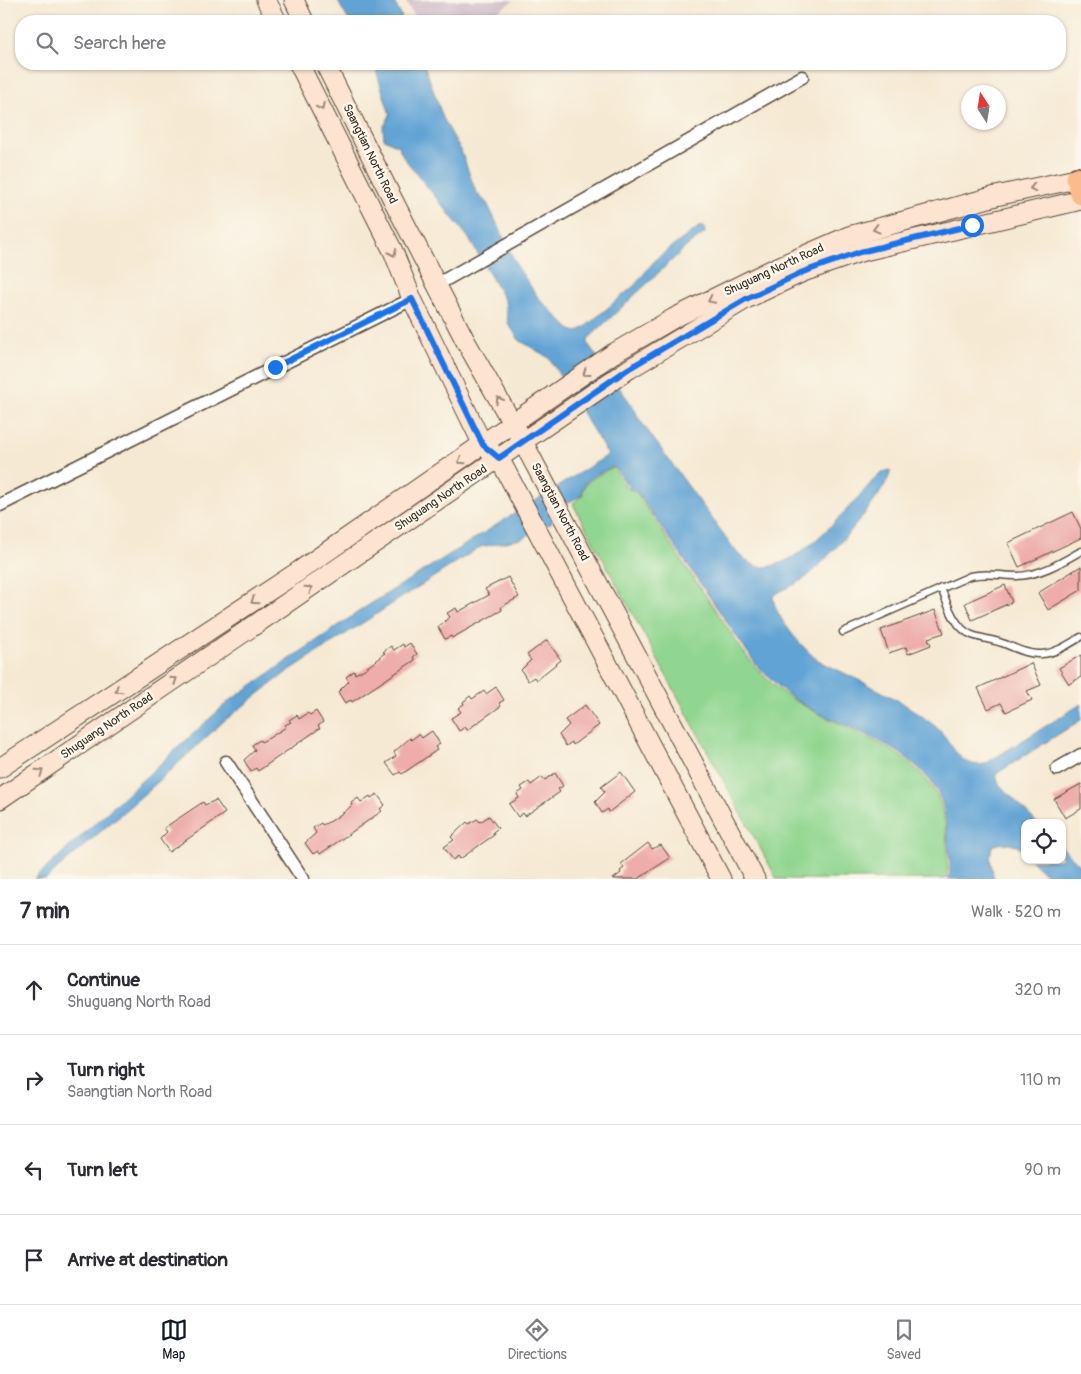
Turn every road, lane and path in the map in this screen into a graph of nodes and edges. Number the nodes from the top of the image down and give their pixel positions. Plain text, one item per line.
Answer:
1 (266, 0) edge
2 (294, 0) edge
3 (274, 15) edge
4 (301, 15) edge
5 (302, 70) edge
6 (328, 70) edge
7 (802, 77) dead end
8 (1080, 183) edge
9 (1081, 200) edge
10 (438, 284) junction
11 (412, 299) junction
12 (513, 425) junction
13 (522, 442) junction
14 (483, 445) junction
15 (499, 458) junction
16 (0, 505) edge
17 (1081, 551) edge
18 (942, 588) junction
19 (843, 632) dead end
20 (1081, 637) edge
21 (1081, 755) edge
22 (226, 762) dead end
23 (0, 768) edge
24 (1057, 769) dead end
25 (0, 799) edge
26 (303, 879) edge
27 (722, 879) edge
28 (755, 879) edge

1 - 3 main road
2 - 4 main road
5 -> 11 main road, Saangtian North Road
6 - 10 main road, Saangtian North Road
7 - 10 street
8 -> 12 main road, Shuguang North Road
9 - 13 main road, Shuguang North Road
12 -> 10 main road, Saangtian North Road
11 - 14 main road, Saangtian North Road
11 - 16 street
12 - 13 main road, Saangtian North Road
12 - 14 main road, Shuguang North Road
13 - 15 main road, Shuguang North Road
13 - 28 main road, Saangtian North Road
14 - 15 main road, Saangtian North Road
14 -> 23 main road, Shuguang North Road
25 -> 15 main road, Shuguang North Road
15 - 27 main road, Saangtian North Road
17 - 18 lane
18 - 19 lane
18 - 20 lane
21 - 24 street
22 - 26 street

